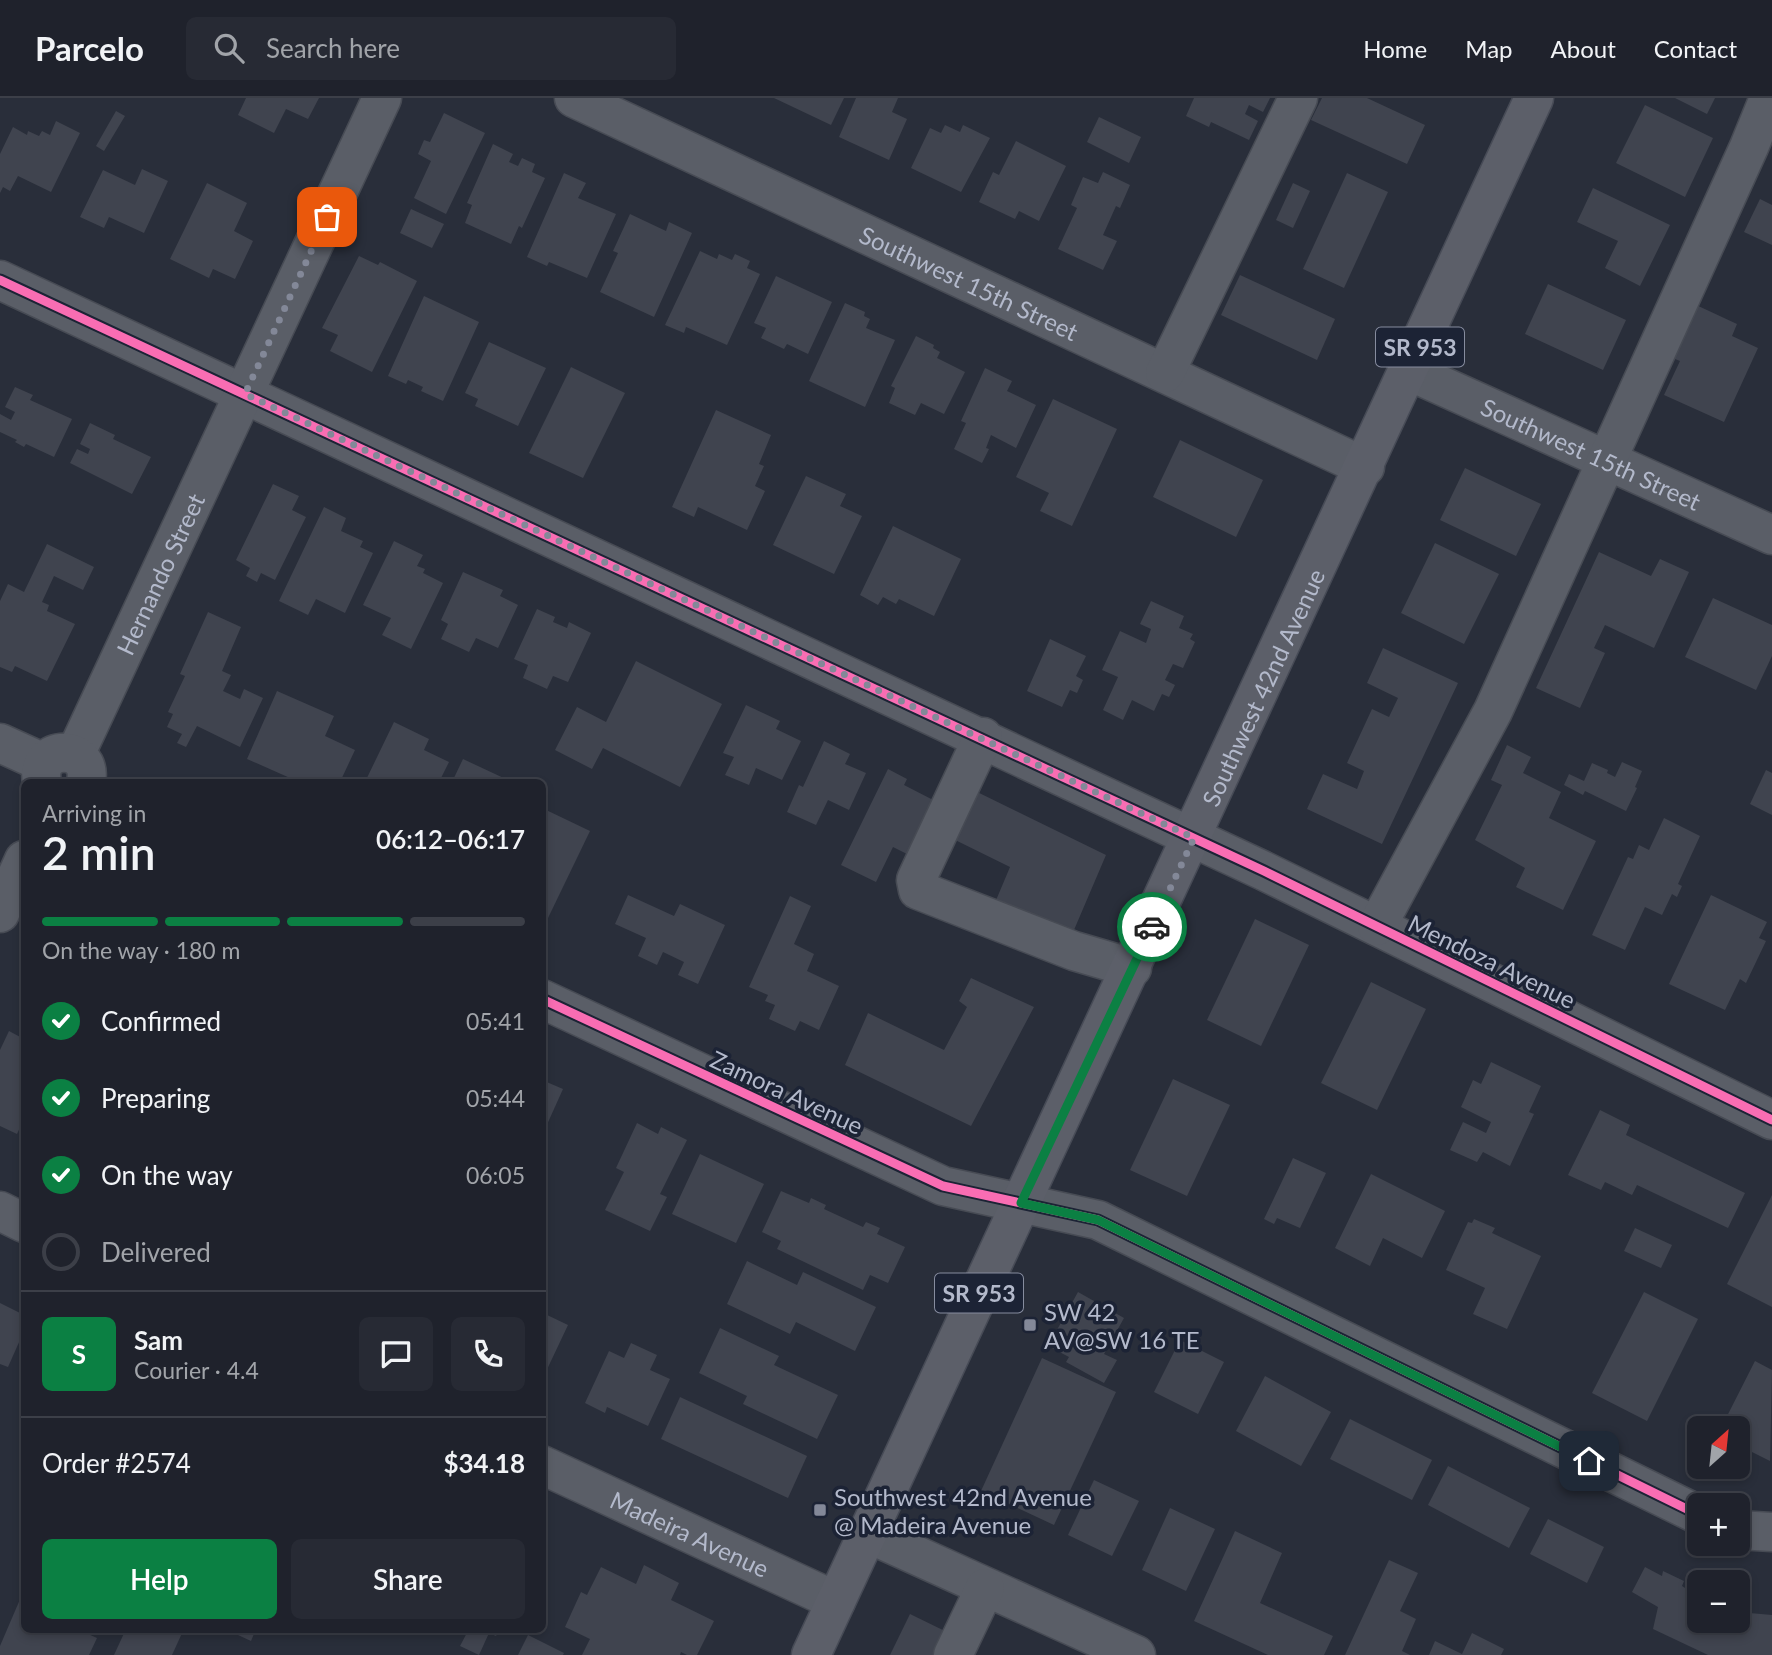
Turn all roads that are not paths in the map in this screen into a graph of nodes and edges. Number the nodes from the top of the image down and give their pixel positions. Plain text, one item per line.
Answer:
1 (382, 98) edge
2 (574, 98) edge
3 (1298, 98) edge
4 (1534, 98) edge
5 (1769, 98) edge
6 (0, 280) edge
7 (1409, 371) junction
8 (1165, 373) junction
9 (245, 394) junction
10 (1608, 461) junction
11 (1365, 467) junction
12 (1772, 535) edge
13 (983, 737) junction
14 (0, 743) edge
15 (62, 771) edge
16 (1194, 838) junction
17 (21, 867) edge
18 (0, 913) edge
19 (1377, 926) junction
20 (1132, 968) junction
21 (546, 1001) edge
22 (1772, 1120) edge
23 (1021, 1203) junction
24 (0, 1211) edge
25 (21, 1222) edge
26 (546, 1467) edge
27 (1687, 1509) edge
28 (1750, 1531) edge
29 (1772, 1532) edge
30 (867, 1533) junction
31 (985, 1588) junction
32 (836, 1601) junction
33 (1125, 1653) edge
34 (811, 1655) edge
35 (953, 1655) edge

1 - 9 street, Hernando Street
2 - 8 street, Southwest 15th Street
3 - 8 street
4 - 7 main road, Southwest 42nd Avenue / SR 953
5 - 10 street
6 - 9 street, Mendoza Avenue
7 - 10 street, Southwest 15th Street
7 - 11 main road, Southwest 42nd Avenue / SR 953
8 - 11 street, Southwest 15th Street
9 - 13 street, Mendoza Avenue
9 - 15 street, Hernando Street
10 - 12 street, Southwest 15th Street
10 - 19 street
11 - 16 main road, Southwest 42nd Avenue / SR 953
13 - 16 street, Mendoza Avenue
13 - 20 street
14 - 15 street
16 - 19 street, Mendoza Avenue
16 - 20 main road, Southwest 42nd Avenue / SR 953
17 - 18 street
19 - 22 street, Mendoza Avenue
20 - 23 main road, Southwest 42nd Avenue / SR 953
21 - 23 street, Zamora Avenue
23 - 27 street, Zamora Avenue
23 - 30 main road, Southwest 42nd Avenue / SR 953
24 - 25 street
26 - 32 street, Madeira Avenue
28 - 29 street
30 - 31 street
30 - 32 main road, Southwest 42nd Avenue / SR 953
31 - 33 street
31 - 35 street
32 - 34 main road, Southwest 42nd Avenue / SR 953

